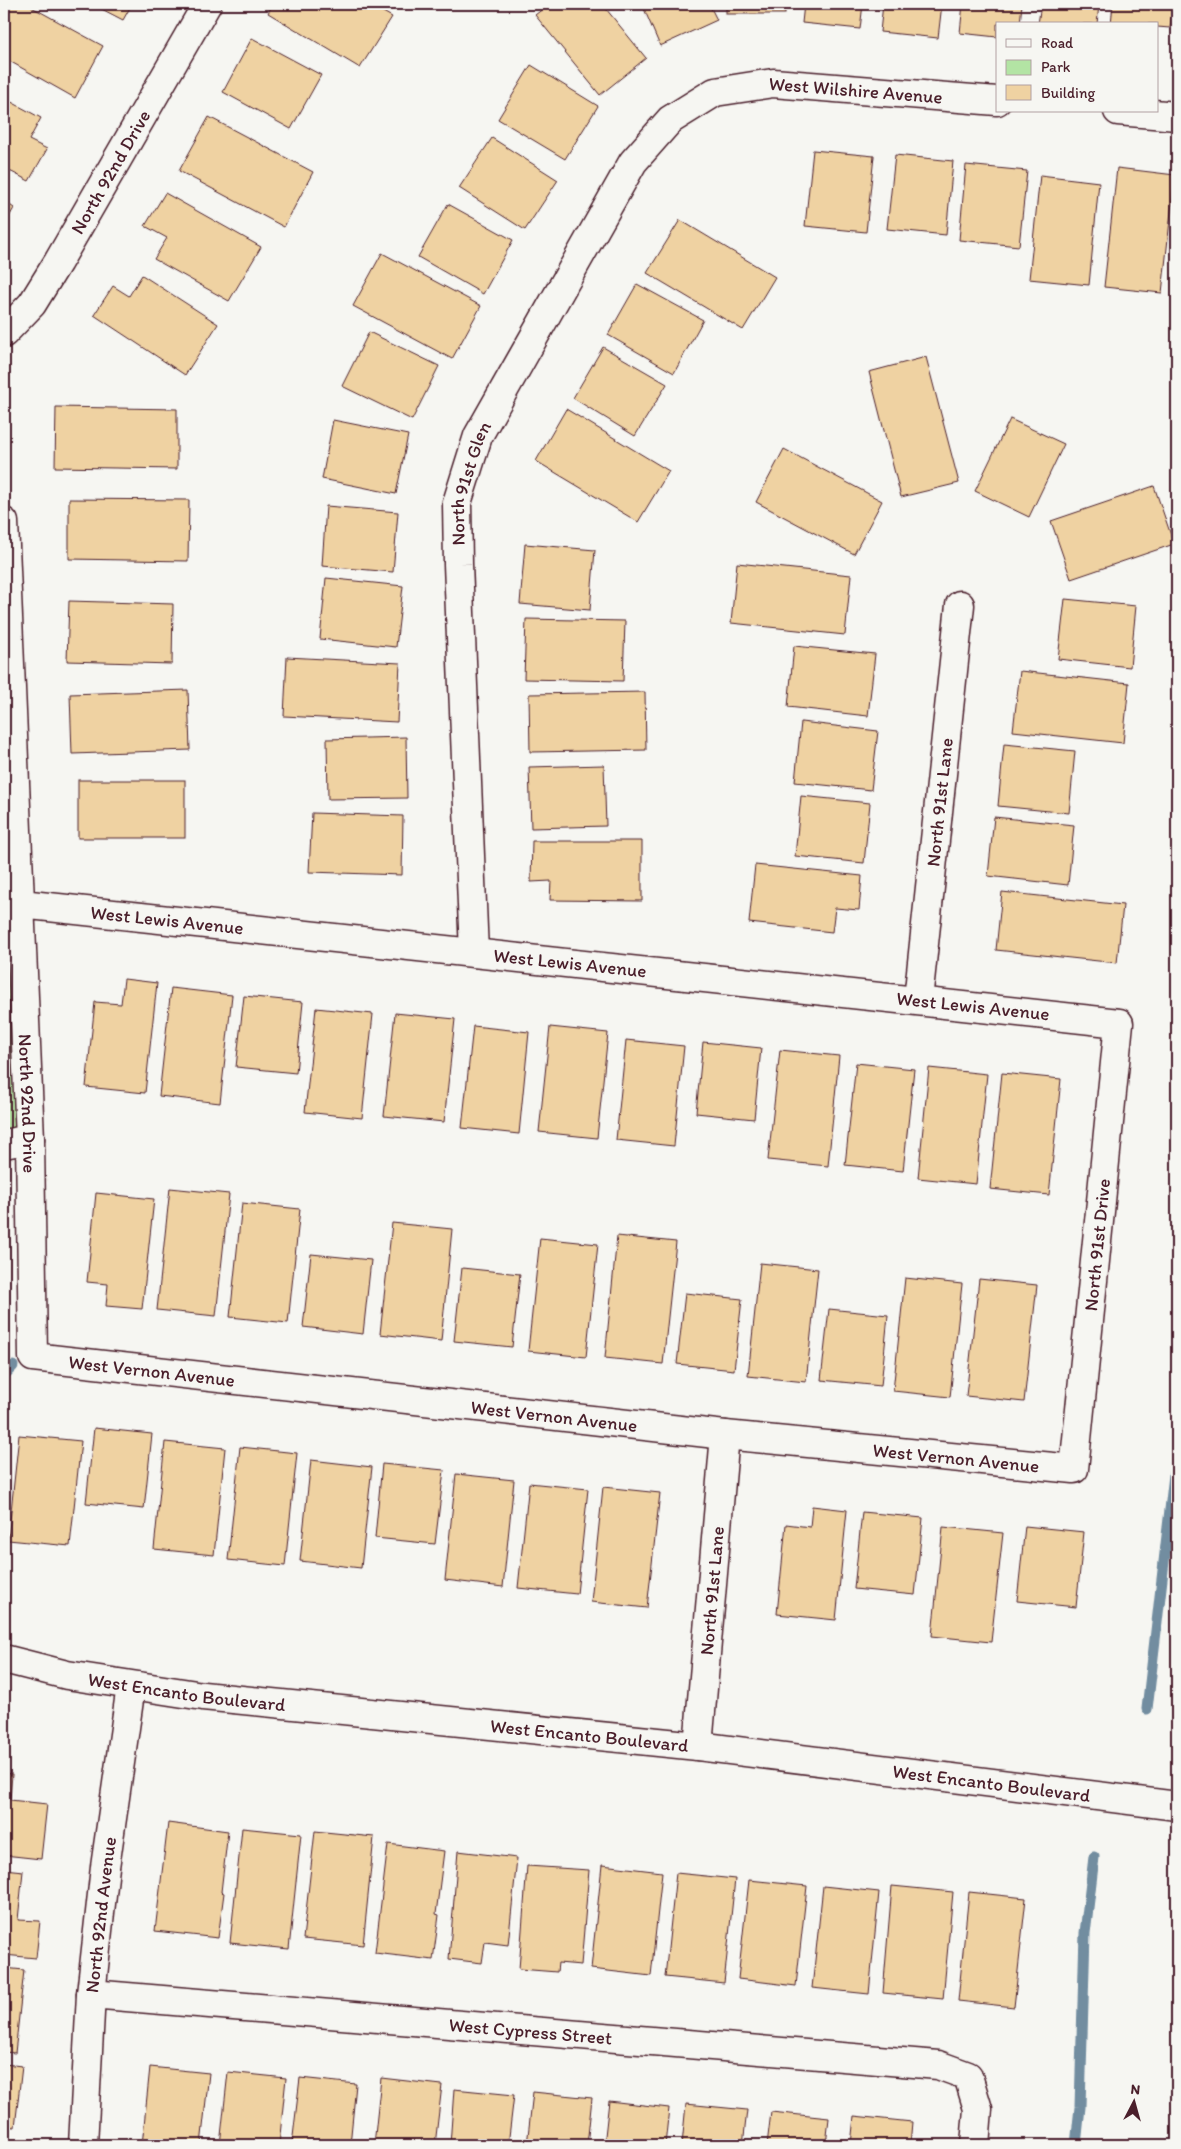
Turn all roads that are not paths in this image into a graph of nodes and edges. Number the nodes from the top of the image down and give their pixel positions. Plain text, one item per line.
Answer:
1 (207, 4) edge
2 (715, 92) joint
3 (996, 101) edge
4 (1130, 112) edge
5 (1177, 116) edge
6 (4, 333) edge
7 (4, 522) edge
8 (960, 605) dead end
9 (21, 904) junction
10 (474, 953) junction
11 (918, 1000) junction
12 (1119, 1022) joint
13 (30, 1139) junction
14 (4, 1144) edge
15 (33, 1357) joint
16 (725, 1435) junction
17 (1074, 1469) joint
18 (4, 1660) edge
19 (131, 1686) junction
20 (698, 1746) junction
21 (1177, 1806) edge
22 (91, 1994) junction
23 (83, 2145) edge
24 (975, 2145) edge

1 - 6 street, North 92nd Drive
2 - 3 street, West Wilshire Avenue
2 - 10 street, North 91st Glen
4 - 5 street
7 - 9 street, North 92nd Drive
8 - 11 street, North 91st Lane
9 - 10 street, West Lewis Avenue
9 - 13 street, North 92nd Drive
10 - 11 street, West Lewis Avenue
11 - 12 street, West Lewis Avenue
12 - 17 street, North 91st Drive
13 - 14 street
13 - 15 street, North 92nd Drive
15 - 16 street, West Vernon Avenue
16 - 17 street, West Vernon Avenue
16 - 20 street, North 91st Lane
18 - 19 street, West Encanto Boulevard
19 - 20 street, West Encanto Boulevard
19 - 22 street, North 92nd Avenue
20 - 21 street, West Encanto Boulevard
22 - 23 street, North 92nd Avenue
22 - 24 street, West Cypress Street

